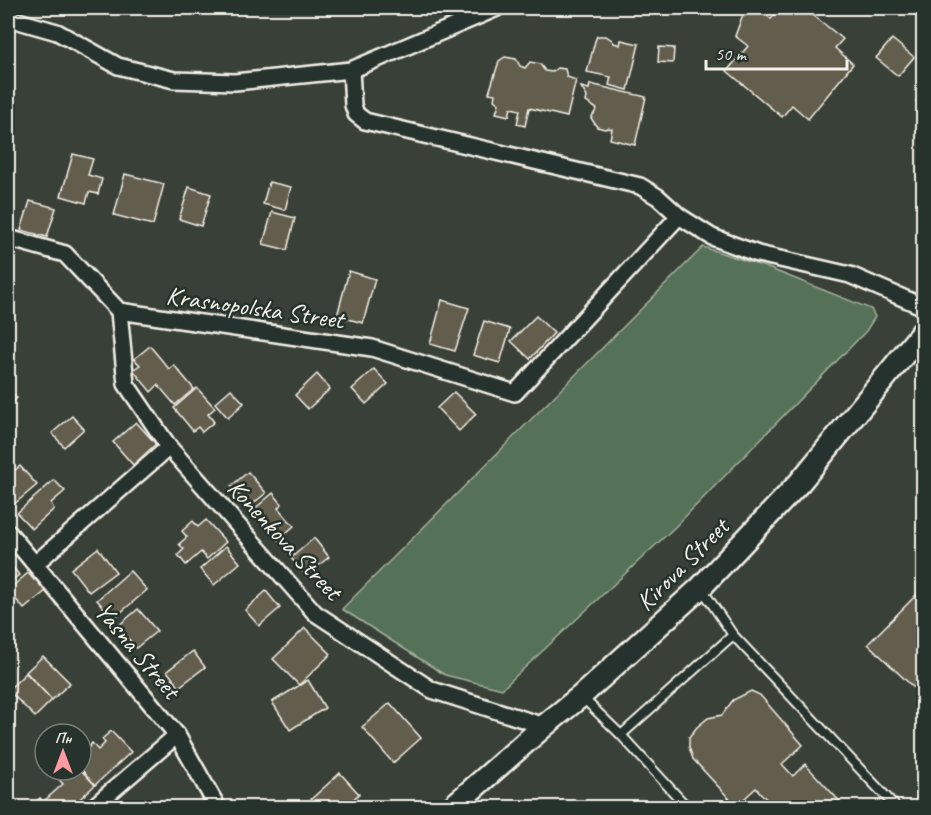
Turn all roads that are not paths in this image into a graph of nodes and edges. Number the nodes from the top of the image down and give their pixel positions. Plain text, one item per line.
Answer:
1 (497, 8) edge
2 (8, 18) edge
3 (351, 70) junction
4 (679, 216) junction
5 (8, 238) edge
6 (924, 307) edge
7 (119, 311) junction
8 (924, 330) edge
9 (169, 447) junction
10 (8, 532) edge
11 (34, 564) junction
12 (701, 587) junction
13 (733, 635) junction
14 (581, 696) junction
15 (544, 726) junction
16 (177, 735) junction
17 (621, 735) junction
18 (894, 805) dead end
19 (92, 807) edge
20 (218, 807) edge
21 (451, 807) edge
22 (688, 807) edge

1 - 3 street
2 - 3 street
3 - 4 street
4 - 6 street
4 - 7 street, Krasnopolska Street
5 - 7 street
7 - 9 street, Konenkova Street
8 - 12 main road, Kirova Street
9 - 11 street
9 - 15 street, Konenkova Street
10 - 11 street, Yasna Street
11 - 16 street, Yasna Street
12 - 13 lane
12 - 14 main road, Kirova Street
13 - 17 lane
13 - 18 lane
14 - 15 main road, Kirova Street
14 - 17 lane
15 - 21 main road, Kirova Street
16 - 19 street
16 - 20 street, Yasna Street
17 - 22 lane

